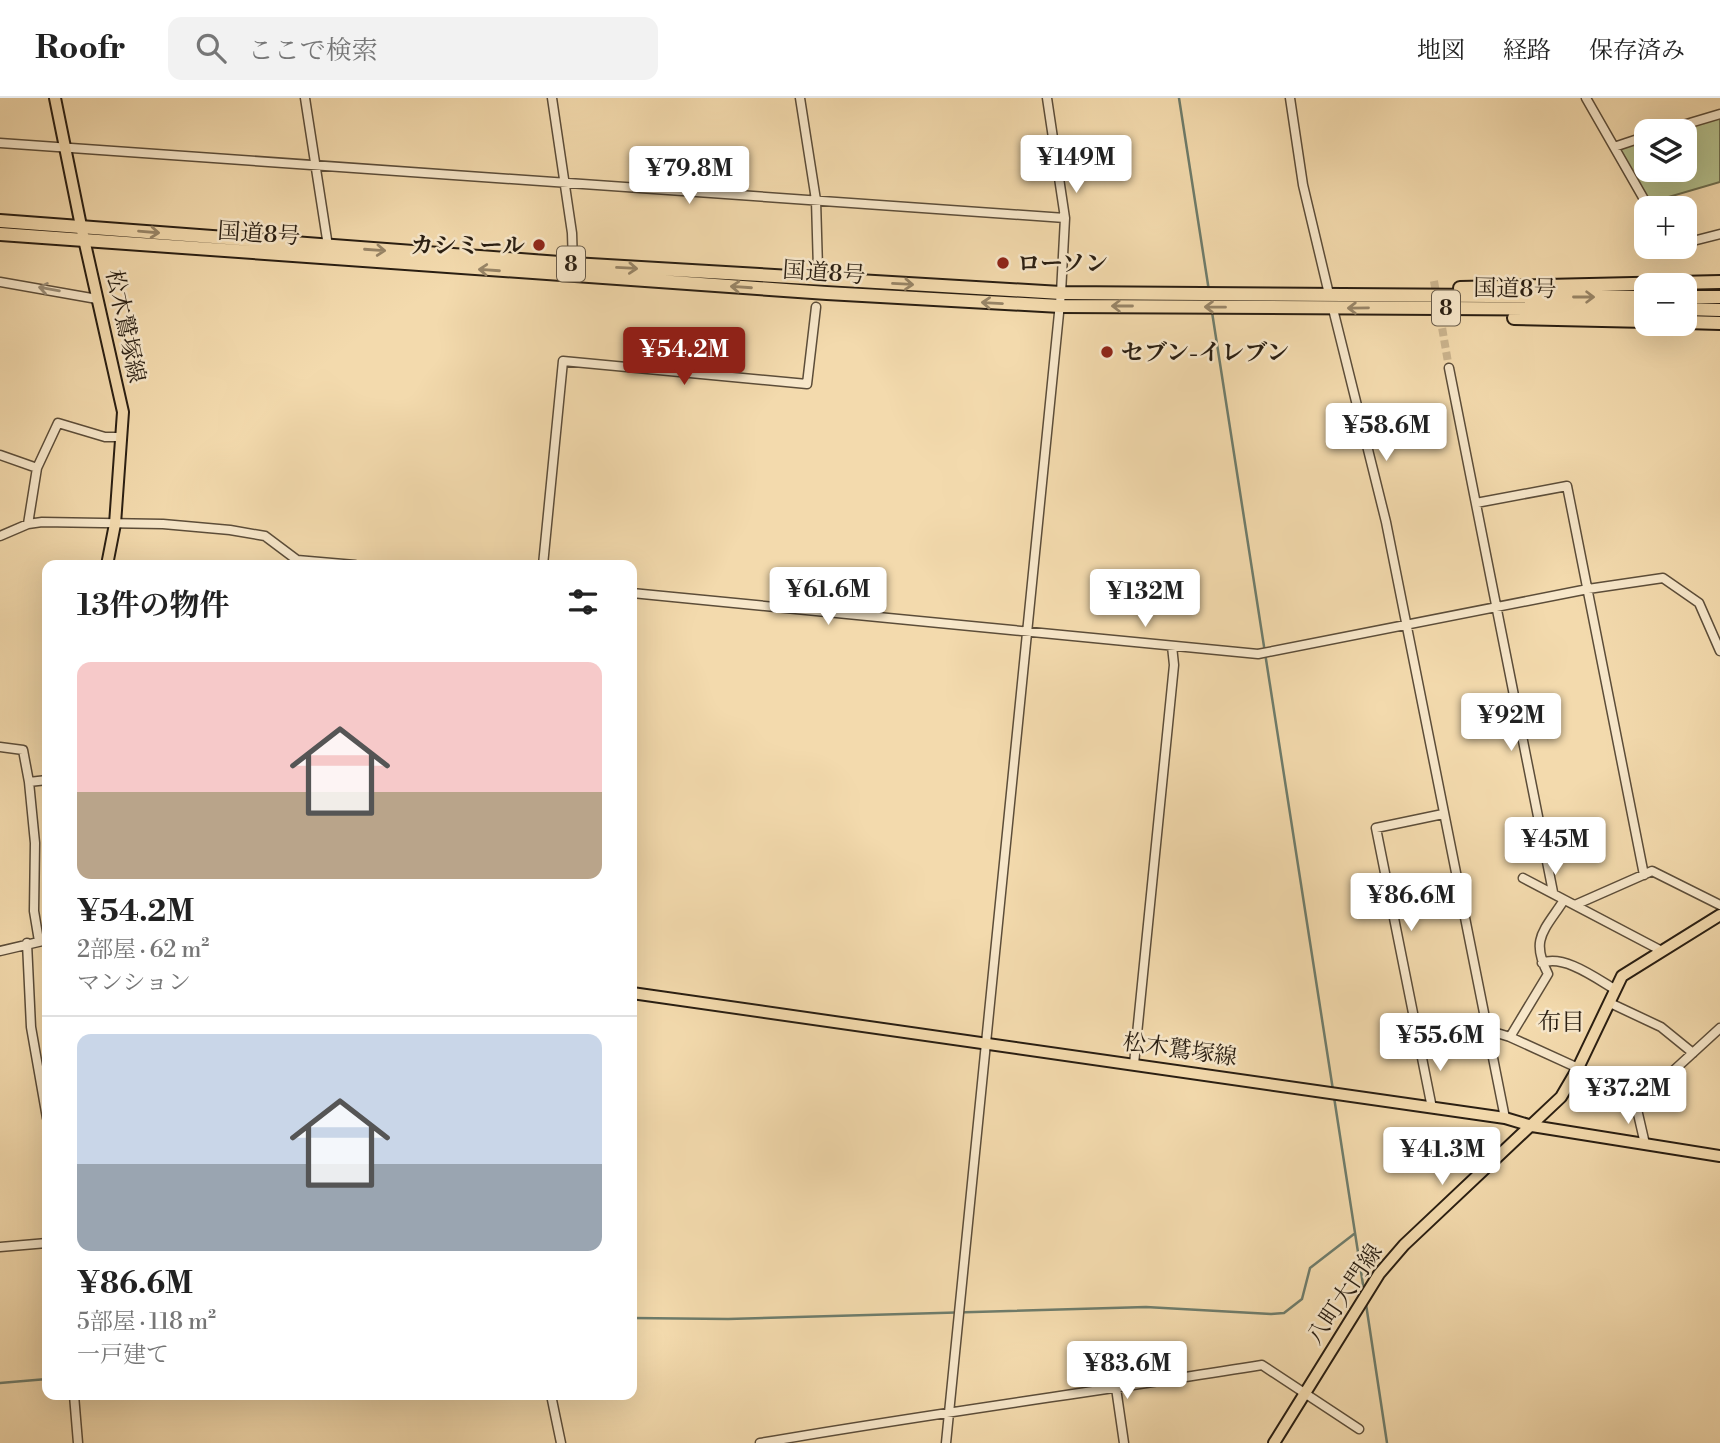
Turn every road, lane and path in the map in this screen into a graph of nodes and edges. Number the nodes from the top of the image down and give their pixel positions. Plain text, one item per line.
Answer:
1 (55, 98) edge
2 (305, 98) edge
3 (552, 98) edge
4 (800, 98) edge
5 (1047, 98) edge
6 (1290, 98) edge
7 (1586, 98) edge
8 (1720, 114) edge
9 (1697, 121) edge
10 (1634, 140) edge
11 (0, 143) edge
12 (65, 147) junction
13 (1614, 147) junction
14 (315, 165) junction
15 (565, 183) junction
16 (1642, 196) edge
17 (816, 200) junction
18 (1065, 218) junction
19 (0, 221) edge
20 (80, 226) junction
21 (0, 234) edge
22 (1720, 234) edge
23 (85, 240) junction
24 (1697, 240) edge
25 (328, 246) junction
26 (573, 264) junction
27 (818, 270) dead end
28 (0, 282) edge
29 (1720, 282) edge
30 (1329, 294) junction
31 (1376, 295) junction
32 (1634, 297) edge
33 (1720, 297) edge
34 (97, 299) junction
35 (1061, 300) junction
36 (1246, 301) junction
37 (1697, 302) edge
38 (1700, 303) junction
39 (1697, 304) edge
40 (816, 307) dead end
41 (1402, 308) junction
42 (1333, 309) junction
43 (1634, 309) edge
44 (1720, 310) edge
45 (1634, 321) edge
46 (1697, 322) edge
47 (1720, 323) edge
48 (1449, 368) tunnel mouth
49 (122, 437) junction
50 (0, 455) edge
51 (37, 468) junction
52 (1476, 503) junction
53 (28, 524) junction
54 (116, 524) junction
55 (0, 536) edge
56 (108, 560) edge
57 (295, 560) edge
58 (543, 560) edge
59 (1585, 589) junction
60 (637, 593) edge
61 (1498, 608) junction
62 (1406, 625) junction
63 (1028, 632) junction
64 (1172, 646) junction
65 (1720, 651) edge
66 (0, 747) edge
67 (42, 781) edge
68 (29, 782) junction
69 (1443, 814) junction
70 (1644, 875) junction
71 (1523, 878) dead end
72 (1553, 892) junction
73 (1564, 900) junction
74 (1575, 905) junction
75 (1720, 905) edge
76 (1720, 915) edge
77 (42, 938) edge
78 (42, 941) edge
79 (27, 943) junction
80 (1660, 950) junction
81 (0, 951) edge
82 (1542, 963) junction
83 (1616, 990) junction
84 (637, 994) edge
85 (1609, 1003) junction
86 (1720, 1028) edge
87 (1487, 1031) junction
88 (1510, 1037) junction
89 (986, 1044) junction
90 (1419, 1044) junction
91 (1693, 1053) junction
92 (1134, 1064) junction
93 (1578, 1068) junction
94 (42, 1090) edge
95 (1432, 1108) junction
96 (1505, 1118) junction
97 (1532, 1126) junction
98 (1645, 1144) junction
99 (1720, 1156) edge
100 (42, 1243) edge
101 (0, 1247) edge
102 (1116, 1388) junction
103 (1304, 1394) junction
104 (74, 1400) edge
105 (552, 1400) edge
106 (949, 1411) junction
107 (1359, 1429) dead end
108 (78, 1443) edge
109 (561, 1443) edge
110 (760, 1443) edge
111 (946, 1443) edge
112 (1124, 1443) edge
113 (1274, 1443) edge

1 - 12 main road, 松木鷲塚線
2 - 14 street
3 - 15 street
4 - 17 street
5 - 18 street
6 - 30 street
7 - 13 street
8 - 9 street
10 - 13 street
11 - 12 street
12 - 14 street
12 - 20 main road, 松木鷲塚線
13 - 16 street
14 - 15 street
14 - 25 street
15 - 17 street
15 - 26 street
17 - 18 street
17 - 27 street
18 - 35 street
19 - 20 highway, 国道8号 / 8
20 - 23 main road, 松木鷲塚線
20 -> 25 highway, 国道8号 / 8
21 - 23 highway, 国道8号 / 8
22 - 24 street
23 - 34 main road, 松木鷲塚線
35 -> 23 highway, 国道8号 / 8
25 -> 26 highway, 国道8号 / 8
26 -> 35 highway, 国道8号 / 8
34 -> 28 street
29 - 31 highway, 8
30 - 31 highway, 国道8号 / 8
30 - 36 highway, 国道8号 / 8
31 -> 32 highway, 国道8号 / 8
33 - 38 highway
34 - 49 main road, 松木鷲塚線
35 - 36 highway, 国道8号 / 8
35 - 63 street
36 - 42 highway, 国道8号 / 8
37 - 38 highway
38 - 39 highway
38 - 44 highway
40 - 58 street
41 -> 42 highway, 国道8号 / 8
41 - 43 highway, 国道8号 / 8
41 - 45 highway, 8
42 - 62 street
46 - 47 highway
48 - 52 street
49 - 51 street
49 - 54 main road, 松木鷲塚線
50 - 51 street
51 - 53 street
52 - 59 street
52 - 61 street
53 - 54 street
53 - 55 street
54 - 56 main road, 松木鷲塚線
54 - 57 street
59 - 61 street
59 - 65 street
59 - 70 street
60 - 63 street
61 - 62 street
61 - 72 street
62 - 64 street
62 - 69 street
63 - 64 street
63 - 89 street
64 - 92 street
66 - 68 street
67 - 68 street
68 - 77 street
69 - 87 street
69 - 90 street
70 - 74 street
70 - 75 street
71 - 72 street
72 - 73 street
73 - 74 street
73 - 82 street
74 - 80 street
76 - 80 main road, 八町大門線
78 - 79 street
79 - 81 street
79 - 94 street
80 - 83 main road, 八町大門線
82 - 83 street
82 - 88 street
83 - 85 main road, 八町大門線
84 - 89 main road, 松木鷲塚線
85 - 91 street
85 - 93 main road, 八町大門線
86 - 91 street
87 - 88 street
87 - 90 street
87 - 96 street
88 - 93 street
89 - 92 main road, 松木鷲塚線
89 - 106 street
90 - 95 street
91 - 98 street
92 - 95 main road, 松木鷲塚線
93 - 97 main road, 八町大門線
95 - 96 main road, 松木鷲塚線
96 - 97 main road, 松木鷲塚線
97 - 98 main road, 松木鷲塚線
97 - 103 main road, 八町大門線
98 - 99 main road, 松木鷲塚線
100 - 101 street
102 - 103 street
102 - 106 street
102 - 112 street
103 - 107 street
103 - 113 main road, 八町大門線
104 - 108 street
105 - 109 street
106 - 110 street
106 - 111 street

